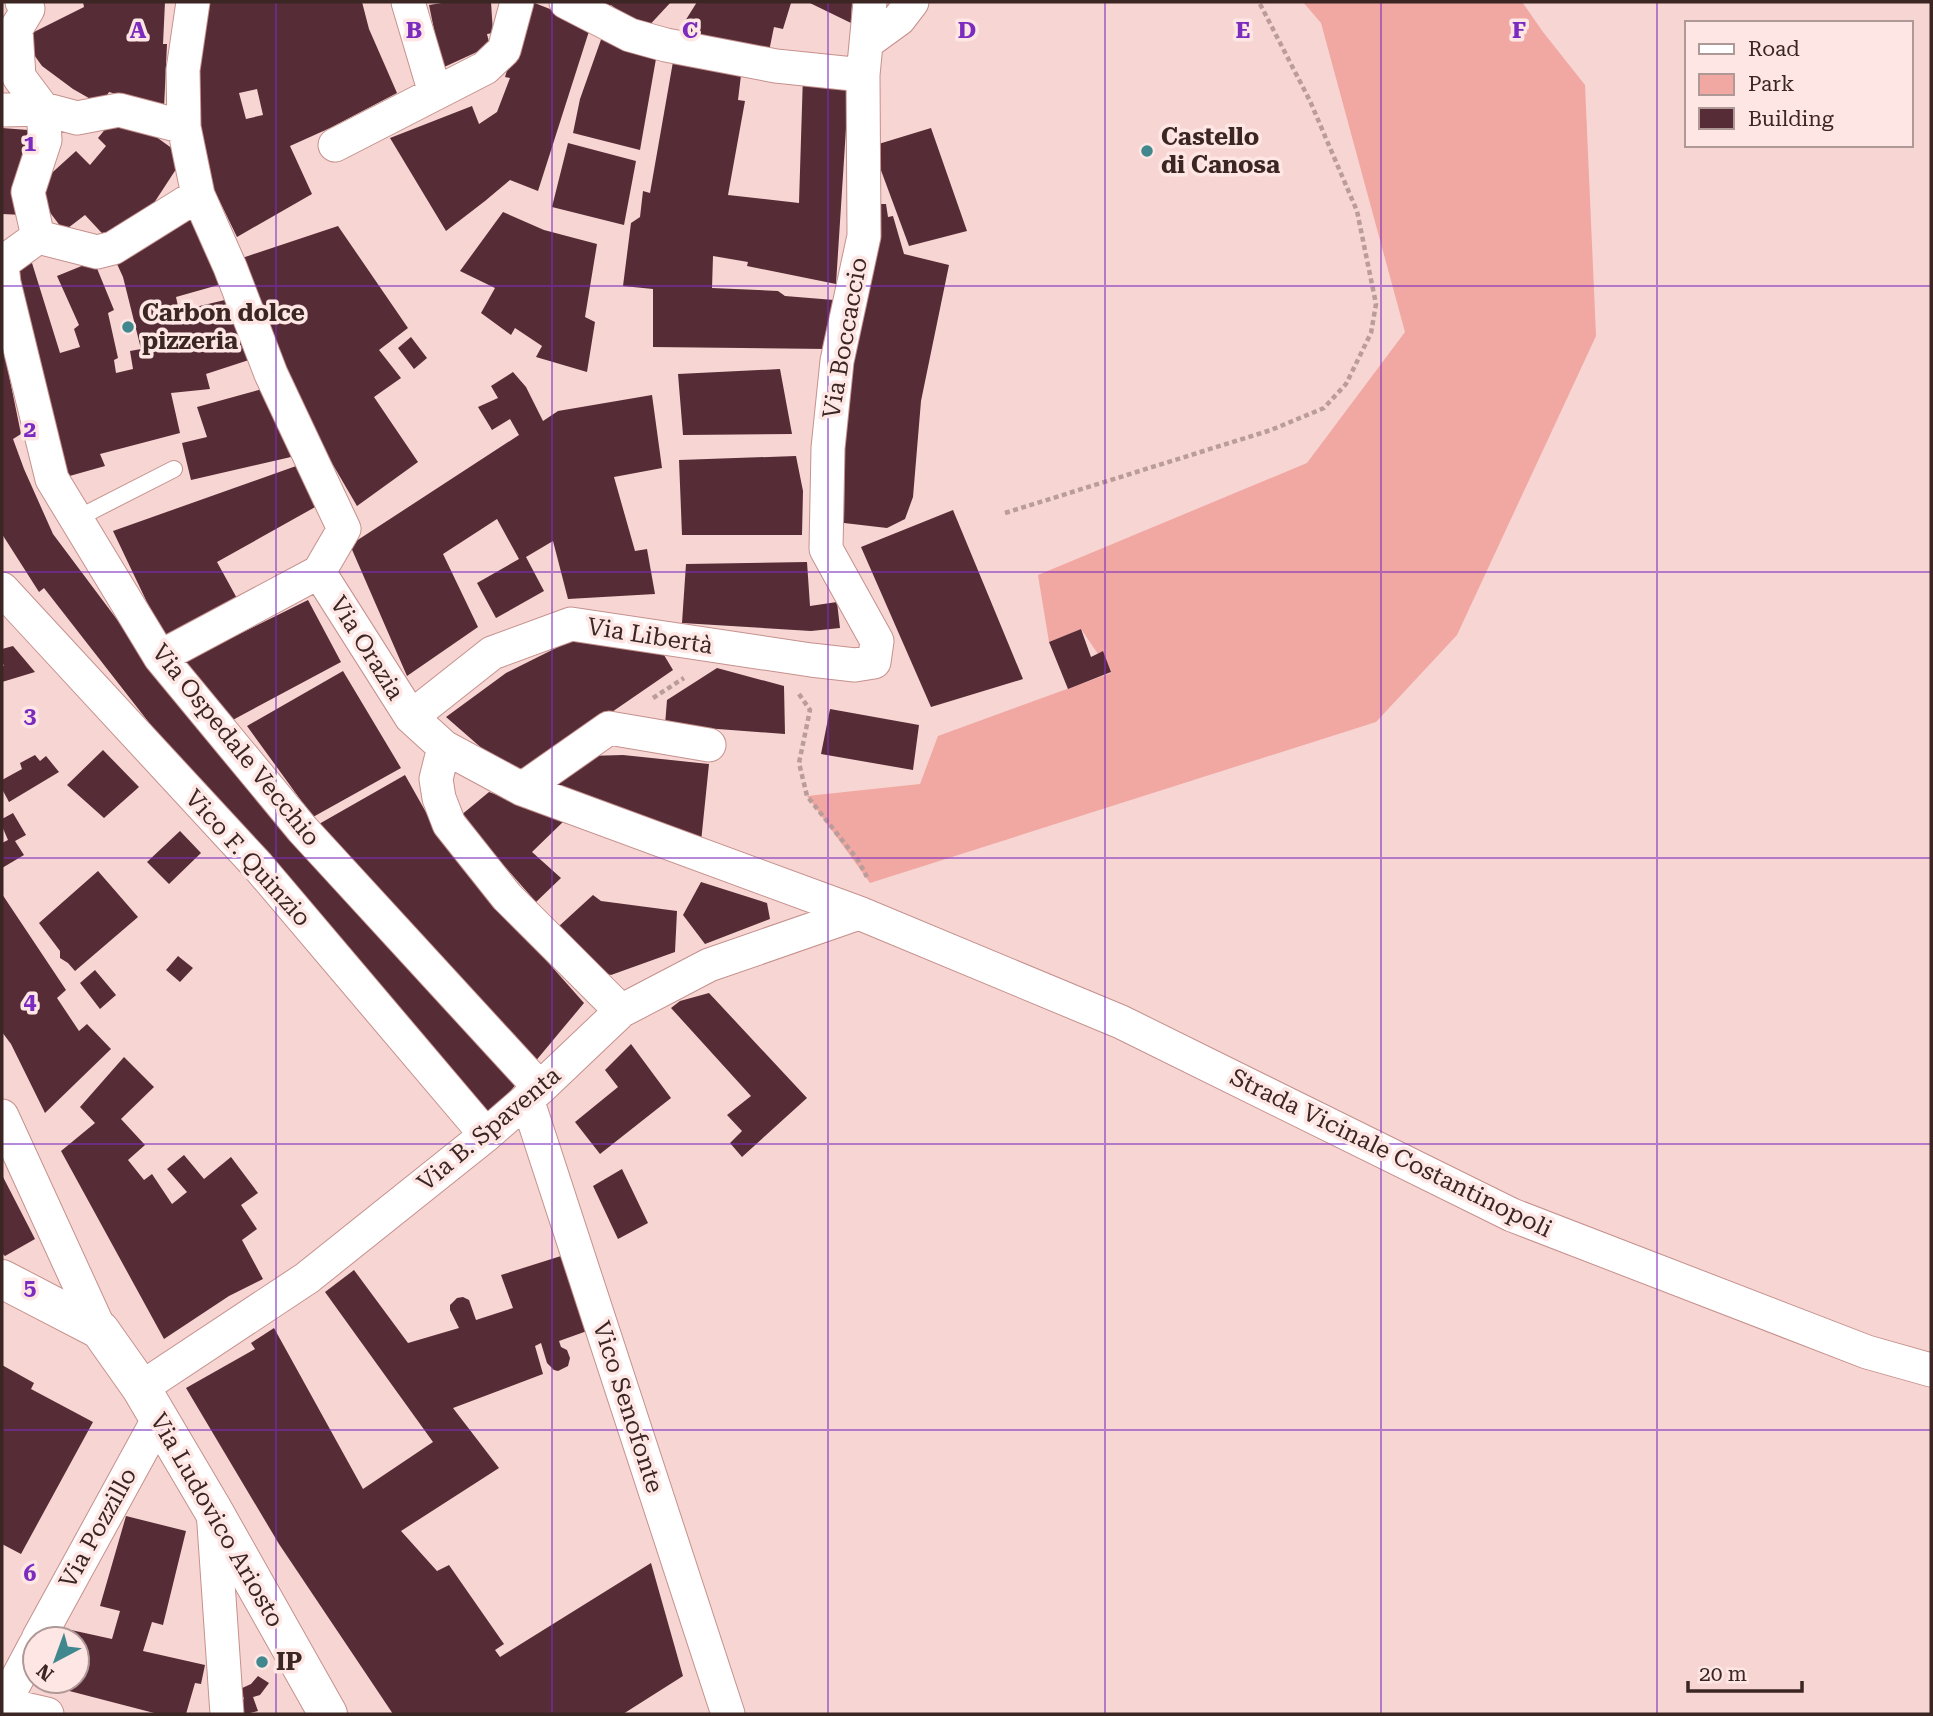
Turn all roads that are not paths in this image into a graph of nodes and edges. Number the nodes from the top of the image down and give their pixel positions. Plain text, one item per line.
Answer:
1 (22, 2) edge
2 (193, 2) edge
3 (408, 2) edge
4 (517, 2) edge
5 (566, 2) edge
6 (870, 2) edge
7 (912, 2) edge
8 (866, 43) junction
9 (863, 75) junction
10 (435, 93) junction
11 (43, 109) junction
12 (2, 110) edge
13 (184, 127) junction
14 (335, 145) dead end
15 (198, 195) junction
16 (38, 237) junction
17 (2, 264) edge
18 (174, 470) dead end
19 (76, 519) junction
20 (319, 572) junction
21 (2, 589) edge
22 (160, 657) junction
23 (874, 662) joint
24 (411, 717) junction
25 (709, 745) dead end
26 (444, 747) junction
27 (522, 789) junction
28 (859, 913) junction
29 (621, 1011) junction
30 (534, 1093) junction
31 (2, 1116) edge
32 (486, 1135) junction
33 (2, 1279) edge
34 (100, 1330) junction
35 (1931, 1370) edge
36 (150, 1403) junction
37 (213, 1510) junction
38 (45, 1625) edge
39 (21, 1670) edge
40 (2, 1705) edge
41 (47, 1714) edge
42 (227, 1714) edge
43 (328, 1714) edge
44 (728, 1714) edge

1 - 11 street
2 - 13 street, Via Orazia
3 - 10 street
4 - 10 street
5 - 9 street
6 - 8 street, Via Boccaccio
7 - 8 street
8 - 9 street, Via Boccaccio
9 - 23 street, Via Boccaccio
10 - 14 street
11 - 12 street
11 - 13 street
11 - 16 street
13 - 15 street, Via Orazia
15 - 16 street
15 - 20 street, Via Orazia
16 - 17 street, Via Ospedale Vecchio
17 - 19 street, Via Ospedale Vecchio
18 - 19 lane
19 - 22 street, Via Ospedale Vecchio
20 - 22 street
20 - 24 street, Via Orazia
21 - 32 street, Vico F. Quinzio
22 - 30 street, Via Ospedale Vecchio
23 - 24 street, Via Libertà
24 - 26 street, Via Orazia
25 - 27 street
26 - 27 street, Via Orazia
26 - 29 street
27 - 28 street, Via Orazia
28 - 29 street, Via B. Spaventa
28 - 35 street, Strada Vicinale Costantinopoli
29 - 30 street, Via B. Spaventa
30 - 32 street, Via B. Spaventa
30 - 44 street, Vico Senofonte
31 - 34 street
32 - 36 street, Via B. Spaventa
33 - 34 street
34 - 36 street, Via Ludovico Ariosto
36 - 37 street, Via Ludovico Ariosto
36 - 38 street, Via Pozzillo
37 - 42 street
37 - 43 street, Via Ludovico Ariosto
39 - 40 street
40 - 41 street

